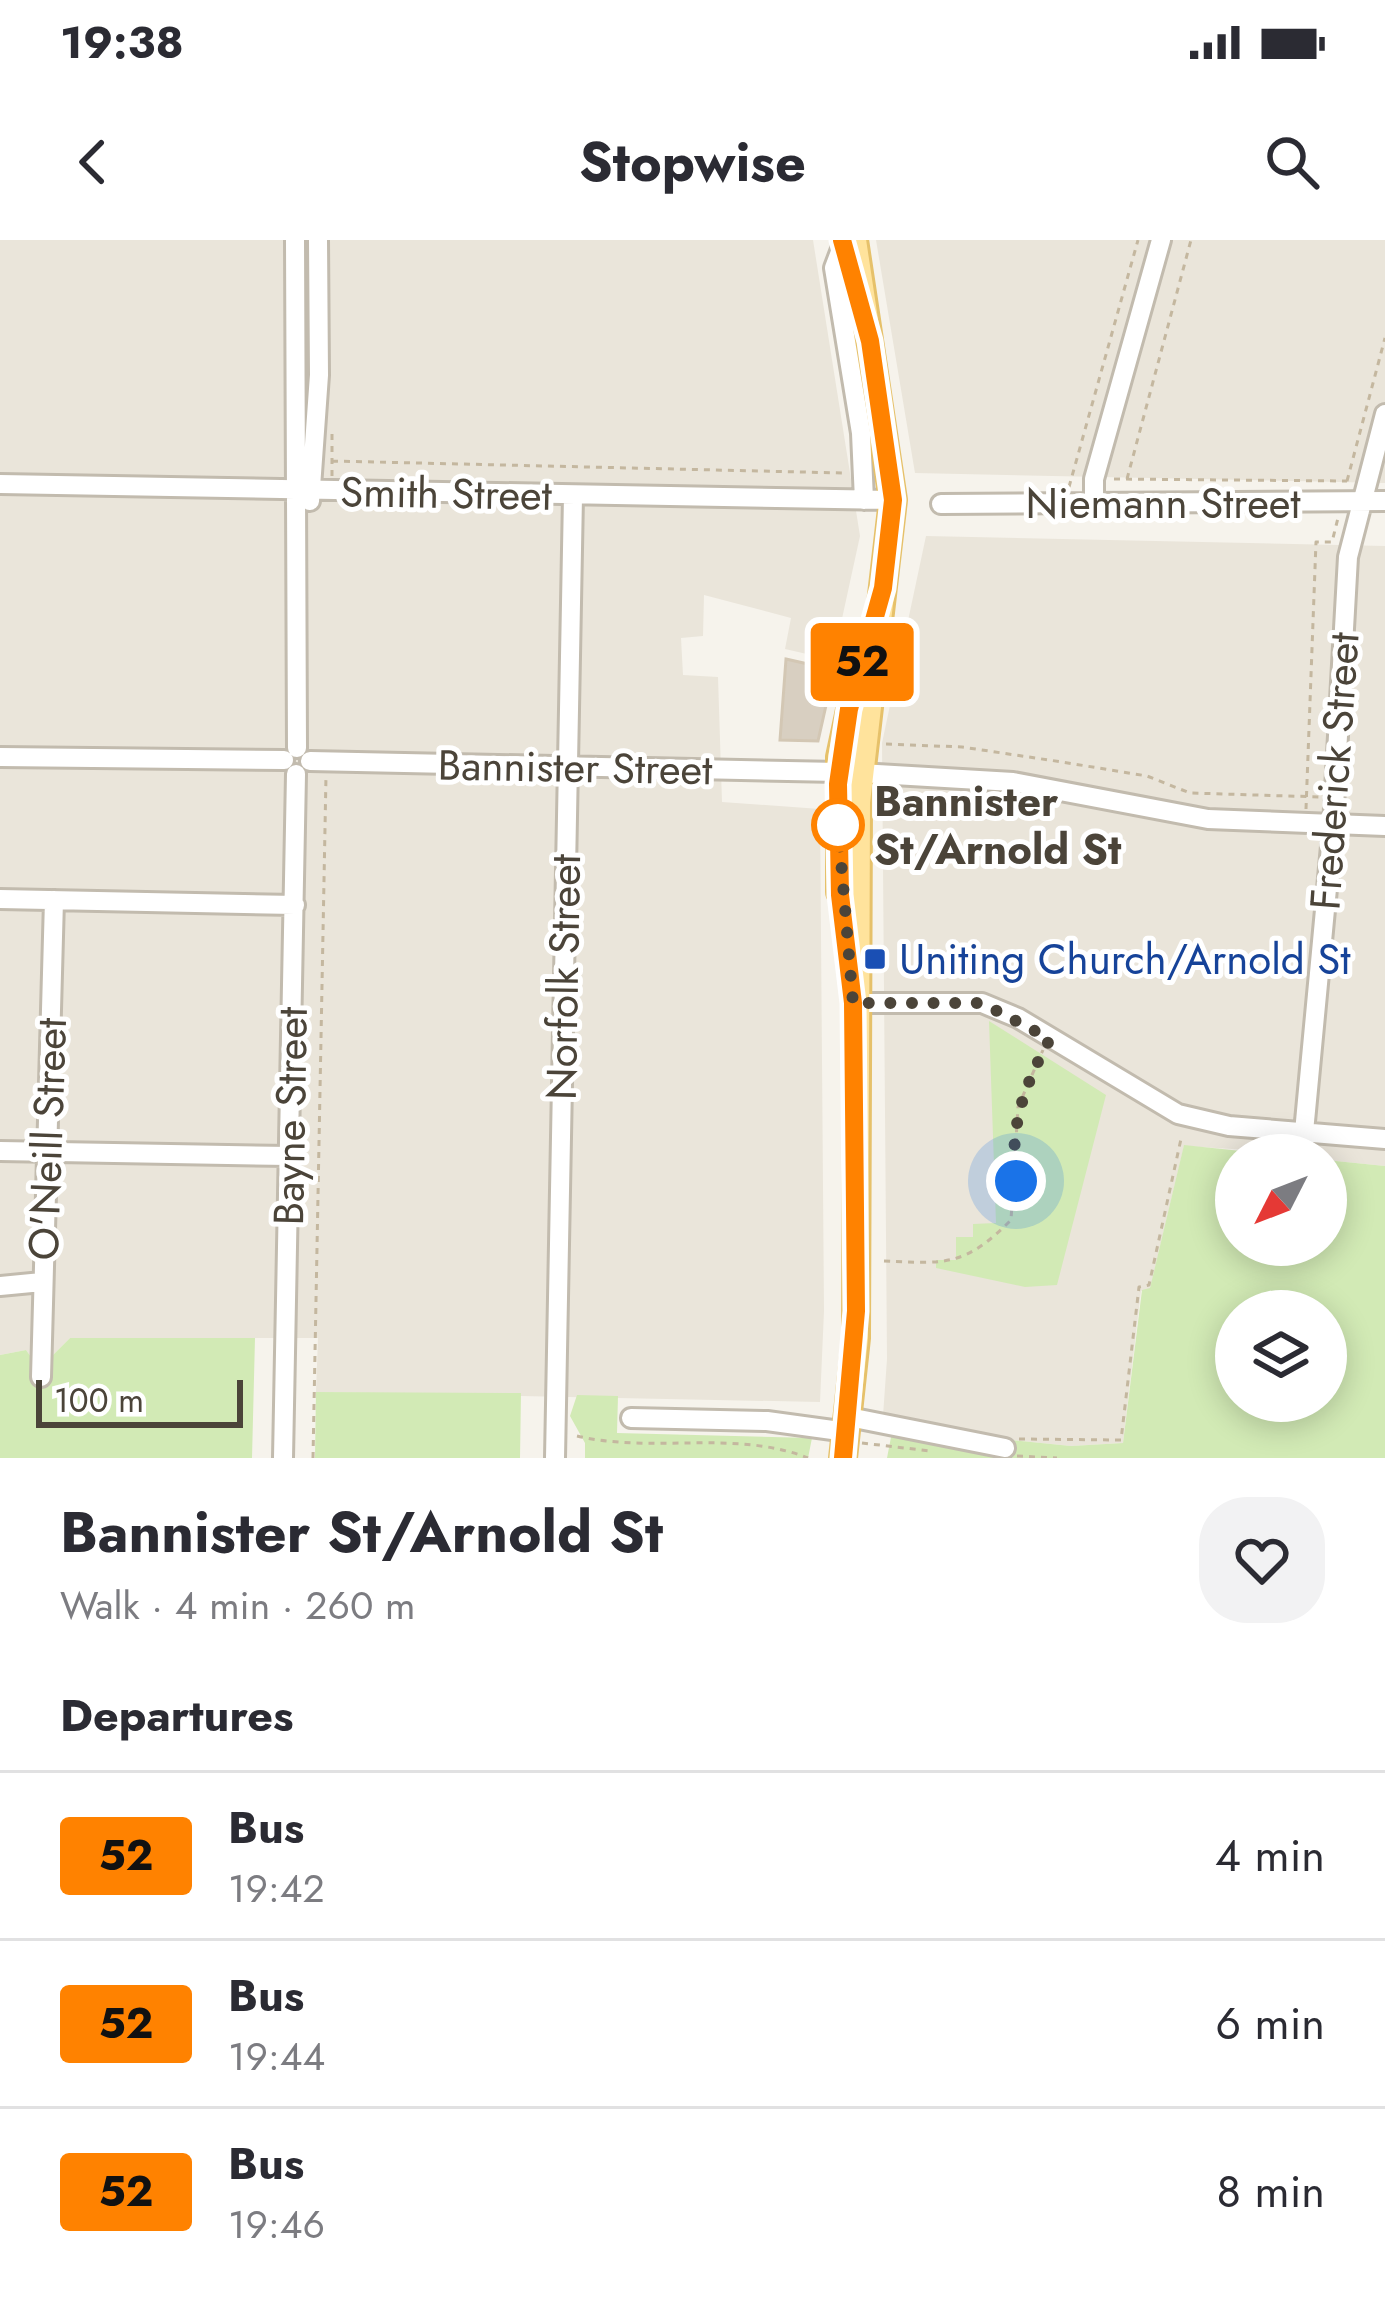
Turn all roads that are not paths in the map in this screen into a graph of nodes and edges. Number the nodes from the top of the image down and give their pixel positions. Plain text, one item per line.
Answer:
1 (295, 240) edge
2 (318, 240) edge
3 (1161, 240) edge
4 (846, 241) edge
5 (1385, 414) edge
6 (0, 484) edge
7 (304, 490) junction
8 (573, 496) junction
9 (1352, 498) junction
10 (864, 500) junction
11 (893, 500) junction
12 (1385, 501) edge
13 (1094, 503) junction
14 (941, 504) dead end
15 (0, 757) edge
16 (303, 763) junction
17 (567, 769) junction
18 (849, 773) junction
19 (1333, 825) junction
20 (1385, 826) edge
21 (0, 899) edge
22 (54, 900) junction
23 (295, 905) junction
24 (853, 1003) junction
25 (1304, 1132) junction
26 (1385, 1138) edge
27 (0, 1150) edge
28 (45, 1151) junction
29 (289, 1156) junction
30 (42, 1282) junction
31 (0, 1286) edge
32 (41, 1377) dead end
33 (631, 1418) dead end
34 (848, 1425) junction
35 (1009, 1443) road end
36 (283, 1458) edge
37 (555, 1458) edge
38 (843, 1458) edge

1 - 7 street, Bayne Street
2 - 7 street, Bayne Street
3 - 13 street
4 - 10 street
4 - 11 main road
5 - 9 street, Frederick Street
6 - 7 street, Smith Street
7 - 8 street, Smith Street
7 - 16 street, Bayne Street
8 - 10 street, Smith Street
8 - 17 street, Norfolk Street
9 - 12 street, Niemann Street
9 - 13 street, Niemann Street
9 - 19 street, Frederick Street
10 - 11 street, Smith Street
11 - 18 main road
13 - 14 street, Niemann Street
15 - 16 street, Bannister Street
16 - 17 street, Bannister Street
16 - 23 street, Bayne Street
17 - 18 street, Bannister Street
17 - 37 street, Norfolk Street
18 - 19 street, Bannister Street
18 - 24 main road
19 - 20 street, Bannister Street
19 - 25 street, Frederick Street
21 - 22 street
22 - 23 street
22 - 28 street, O'Neill Street
23 - 29 street, Bayne Street
24 - 25 street
24 - 34 main road
25 - 26 street
27 - 28 street
28 - 29 street
28 - 30 street, O'Neill Street
29 - 36 street, Bayne Street
30 - 31 street
30 - 32 street, O'Neill Street
33 - 34 street
34 - 35 street
34 - 38 main road

